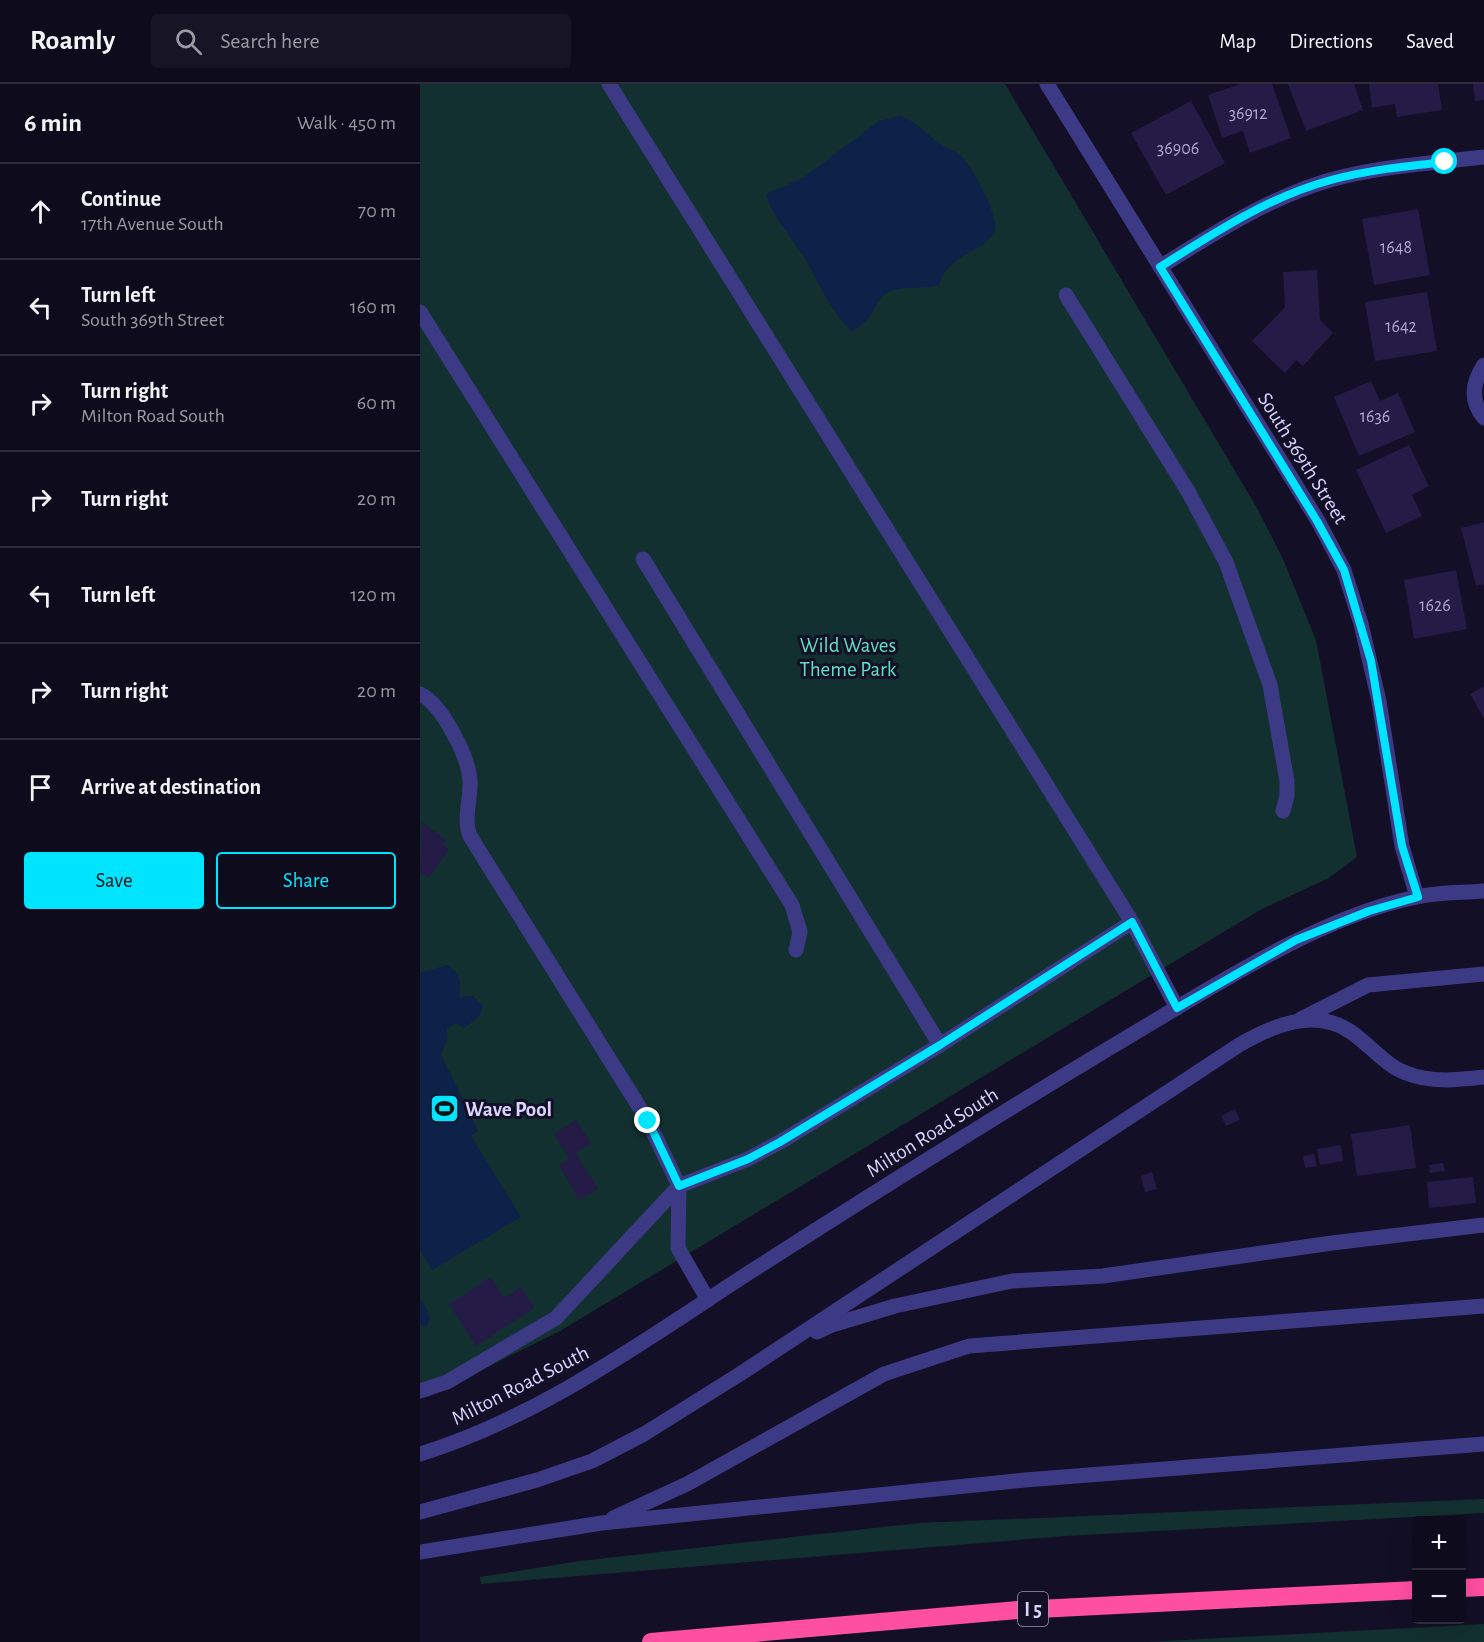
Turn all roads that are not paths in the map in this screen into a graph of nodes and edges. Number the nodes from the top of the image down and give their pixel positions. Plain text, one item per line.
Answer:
1 (609, 84) edge
2 (1047, 84) edge
3 (1484, 158) edge
4 (1160, 267) junction
5 (1066, 295) dead end
6 (420, 312) edge
7 (1484, 365) edge
8 (1484, 418) edge
9 (643, 559) dead end
10 (420, 694) edge
11 (1283, 811) dead end
12 (1484, 891) edge
13 (1418, 897) junction
14 (1132, 922) junction
15 (796, 950) dead end
16 (1484, 974) edge
17 (1177, 1008) junction
18 (1297, 1021) junction
19 (940, 1045) junction
20 (1484, 1077) edge
21 (679, 1186) junction
22 (1484, 1225) edge
23 (708, 1300) junction
24 (1484, 1306) edge
25 (740, 1374) junction
26 (420, 1391) edge
27 (1484, 1444) edge
28 (420, 1454) edge
29 (420, 1512) edge
30 (602, 1523) junction
31 (420, 1552) edge
32 (1484, 1587) edge
33 (1466, 1588) edge
34 (1412, 1590) edge
35 (651, 1642) edge

1 - 14 street
2 - 4 street, South 369th Street
3 - 4 street
4 - 13 street, South 369th Street
5 - 11 street
6 - 15 street
7 - 8 street
9 - 19 street
10 - 21 street
12 - 13 street, Milton Road South
13 - 17 street, Milton Road South
14 - 17 street
14 - 19 street
16 - 18 street
17 - 23 street, Milton Road South
18 - 20 street
18 - 25 street
19 - 21 street
21 - 23 street
21 - 26 street
22 - 25 street
23 - 28 street, Milton Road South
24 - 30 street
25 - 29 street
27 - 30 street
30 - 31 street
32 - 33 highway
34 - 35 highway, I 5

